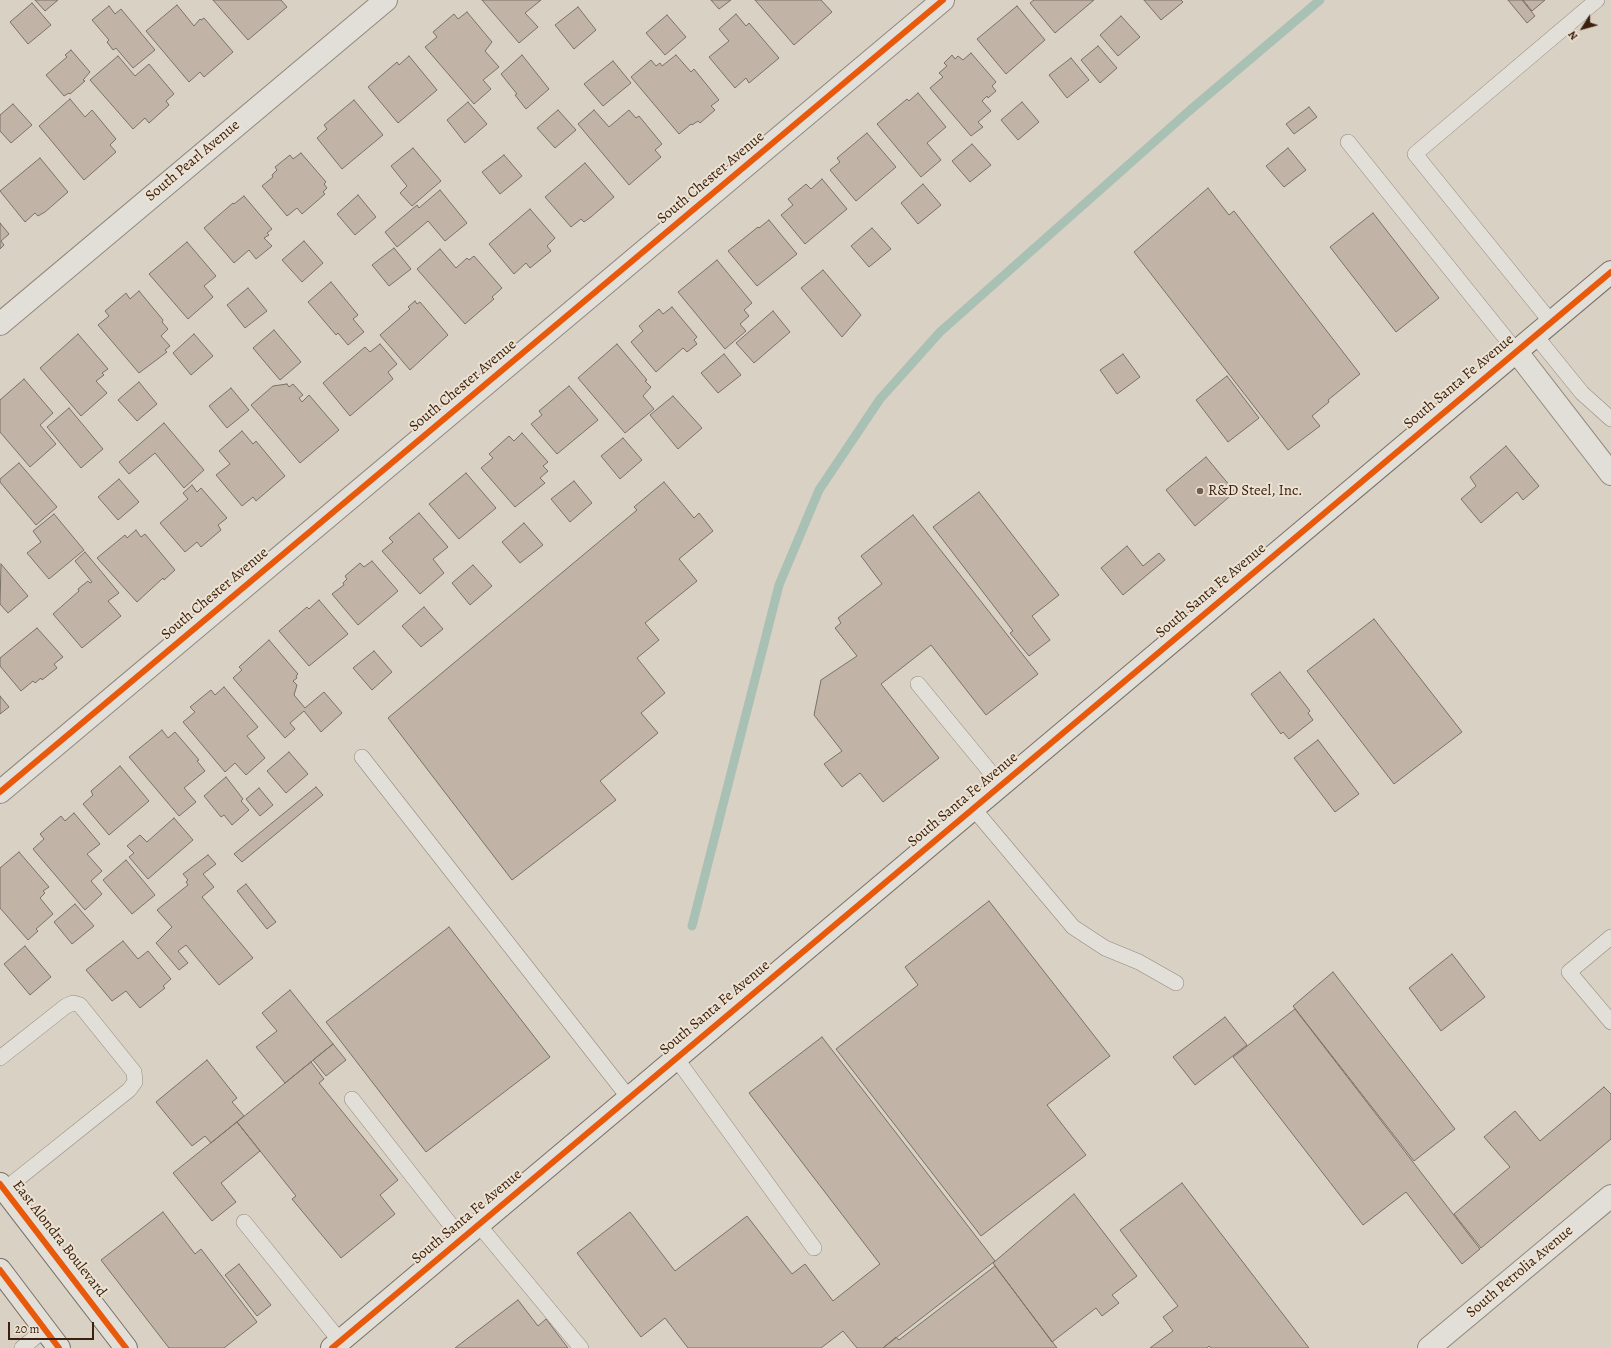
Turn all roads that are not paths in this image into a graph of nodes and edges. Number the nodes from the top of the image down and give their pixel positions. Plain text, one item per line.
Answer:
1 (386, 0) edge
2 (943, 0) edge
3 (1597, 0) edge
4 (1348, 142) dead end
5 (1611, 272) edge
6 (0, 324) edge
7 (1543, 328) junction
8 (1516, 351) junction
9 (1611, 419) edge
10 (1611, 474) edge
11 (918, 684) dead end
12 (362, 756) dead end
13 (1001, 785) junction
14 (0, 792) edge
15 (973, 808) junction
16 (1611, 938) edge
17 (1176, 983) dead end
18 (1611, 1022) edge
19 (0, 1058) edge
20 (676, 1058) junction
21 (629, 1098) junction
22 (352, 1099) dead end
23 (2, 1187) edge
24 (1611, 1196) edge
25 (244, 1222) dead end
26 (478, 1224) junction
27 (461, 1238) junction
28 (814, 1248) dead end
29 (0, 1270) edge
30 (45, 1329) junction
31 (336, 1344) edge
32 (22, 1348) edge
33 (59, 1348) edge
34 (126, 1348) edge
35 (581, 1348) edge
36 (1429, 1348) edge

1 - 6 street, South Pearl Avenue
2 - 14 street, South Chester Avenue
3 - 7 lane
4 - 8 lane
5 - 7 street, South Santa Fe Avenue
7 - 8 street, South Santa Fe Avenue
7 - 9 lane
8 - 10 street
8 - 13 street, South Santa Fe Avenue
11 - 13 lane
12 - 21 lane
13 - 15 street, South Santa Fe Avenue
15 - 17 lane
15 - 20 street, South Santa Fe Avenue
16 - 18 lane
19 - 23 lane
20 - 21 street, South Santa Fe Avenue
20 - 28 lane
21 - 26 street, South Santa Fe Avenue
22 - 27 lane
23 - 34 street, East Alondra Boulevard
24 - 36 street, South Petrolia Avenue
25 - 31 lane
26 - 27 street, South Santa Fe Avenue
26 - 35 lane
27 - 31 street, South Santa Fe Avenue
29 - 30 street
30 - 32 lane
30 - 33 street

